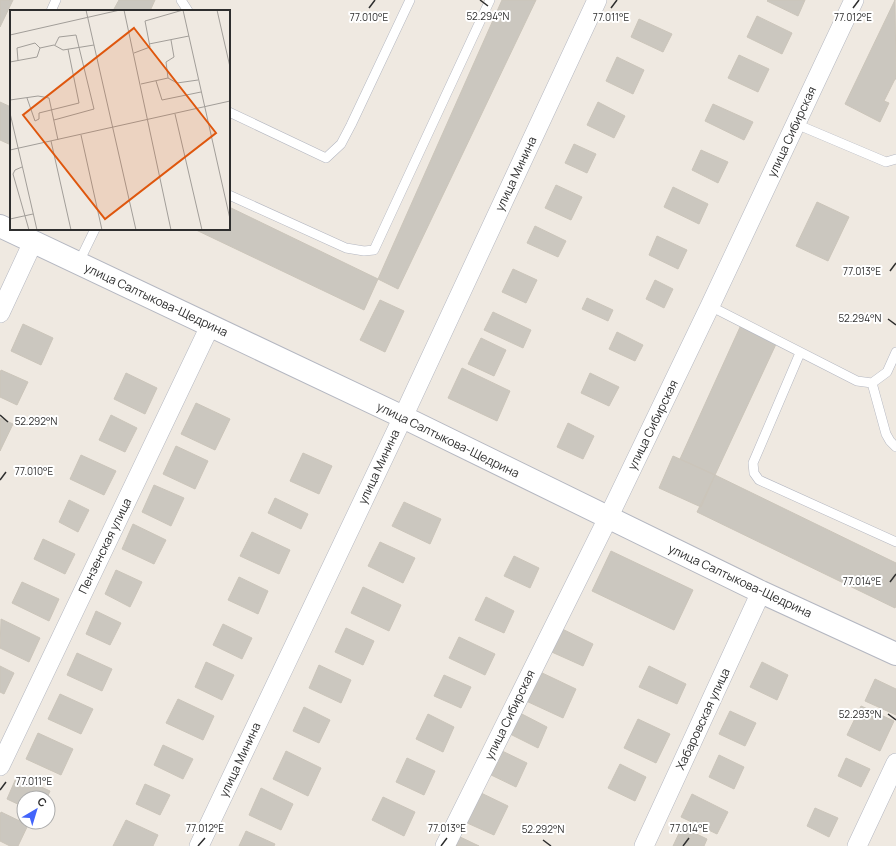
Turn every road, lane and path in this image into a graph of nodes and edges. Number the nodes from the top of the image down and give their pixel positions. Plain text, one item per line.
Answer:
1 (56, 0) edge
2 (181, 0) edge
3 (410, 0) edge
4 (490, 0) edge
5 (597, 0) edge
6 (854, 0) edge
7 (51, 10) edge
8 (187, 10) edge
9 (230, 112) edge
10 (796, 124) junction
11 (896, 160) edge
12 (230, 195) edge
13 (0, 226) edge
14 (95, 230) edge
15 (33, 242) junction
16 (78, 264) junction
17 (710, 306) junction
18 (0, 313) edge
19 (210, 326) junction
20 (896, 352) edge
21 (800, 353) junction
22 (872, 383) junction
23 (403, 417) junction
24 (896, 447) edge
25 (608, 518) junction
26 (896, 542) edge
27 (761, 592) junction
28 (896, 654) edge
29 (896, 763) edge
30 (0, 766) edge
31 (199, 846) edge
32 (445, 846) edge
33 (644, 846) edge
34 (857, 846) edge

1 - 7 lane
2 - 8 lane
3 - 9 lane
4 - 12 lane
5 - 23 street, улица Минина
6 - 10 street, улица Сибирская
10 - 11 lane
10 - 17 street, улица Сибирская
13 - 15 street, улица Салтыкова-Щедрина
14 - 16 lane
15 - 16 street, улица Салтыкова-Щедрина
15 - 18 street
16 - 19 street, улица Салтыкова-Щедрина
17 - 21 lane
17 - 25 street, улица Сибирская
19 - 23 street, улица Салтыкова-Щедрина
19 - 30 street, Пензенская улица
20 - 22 lane
21 - 22 lane
21 - 26 lane
22 - 24 lane
23 - 25 street, улица Салтыкова-Щедрина
23 - 31 street, улица Минина
25 - 27 street, улица Салтыкова-Щедрина
25 - 32 street, улица Сибирская
27 - 28 street, улица Салтыкова-Щедрина
27 - 33 street, Хабаровская улица
29 - 34 street

